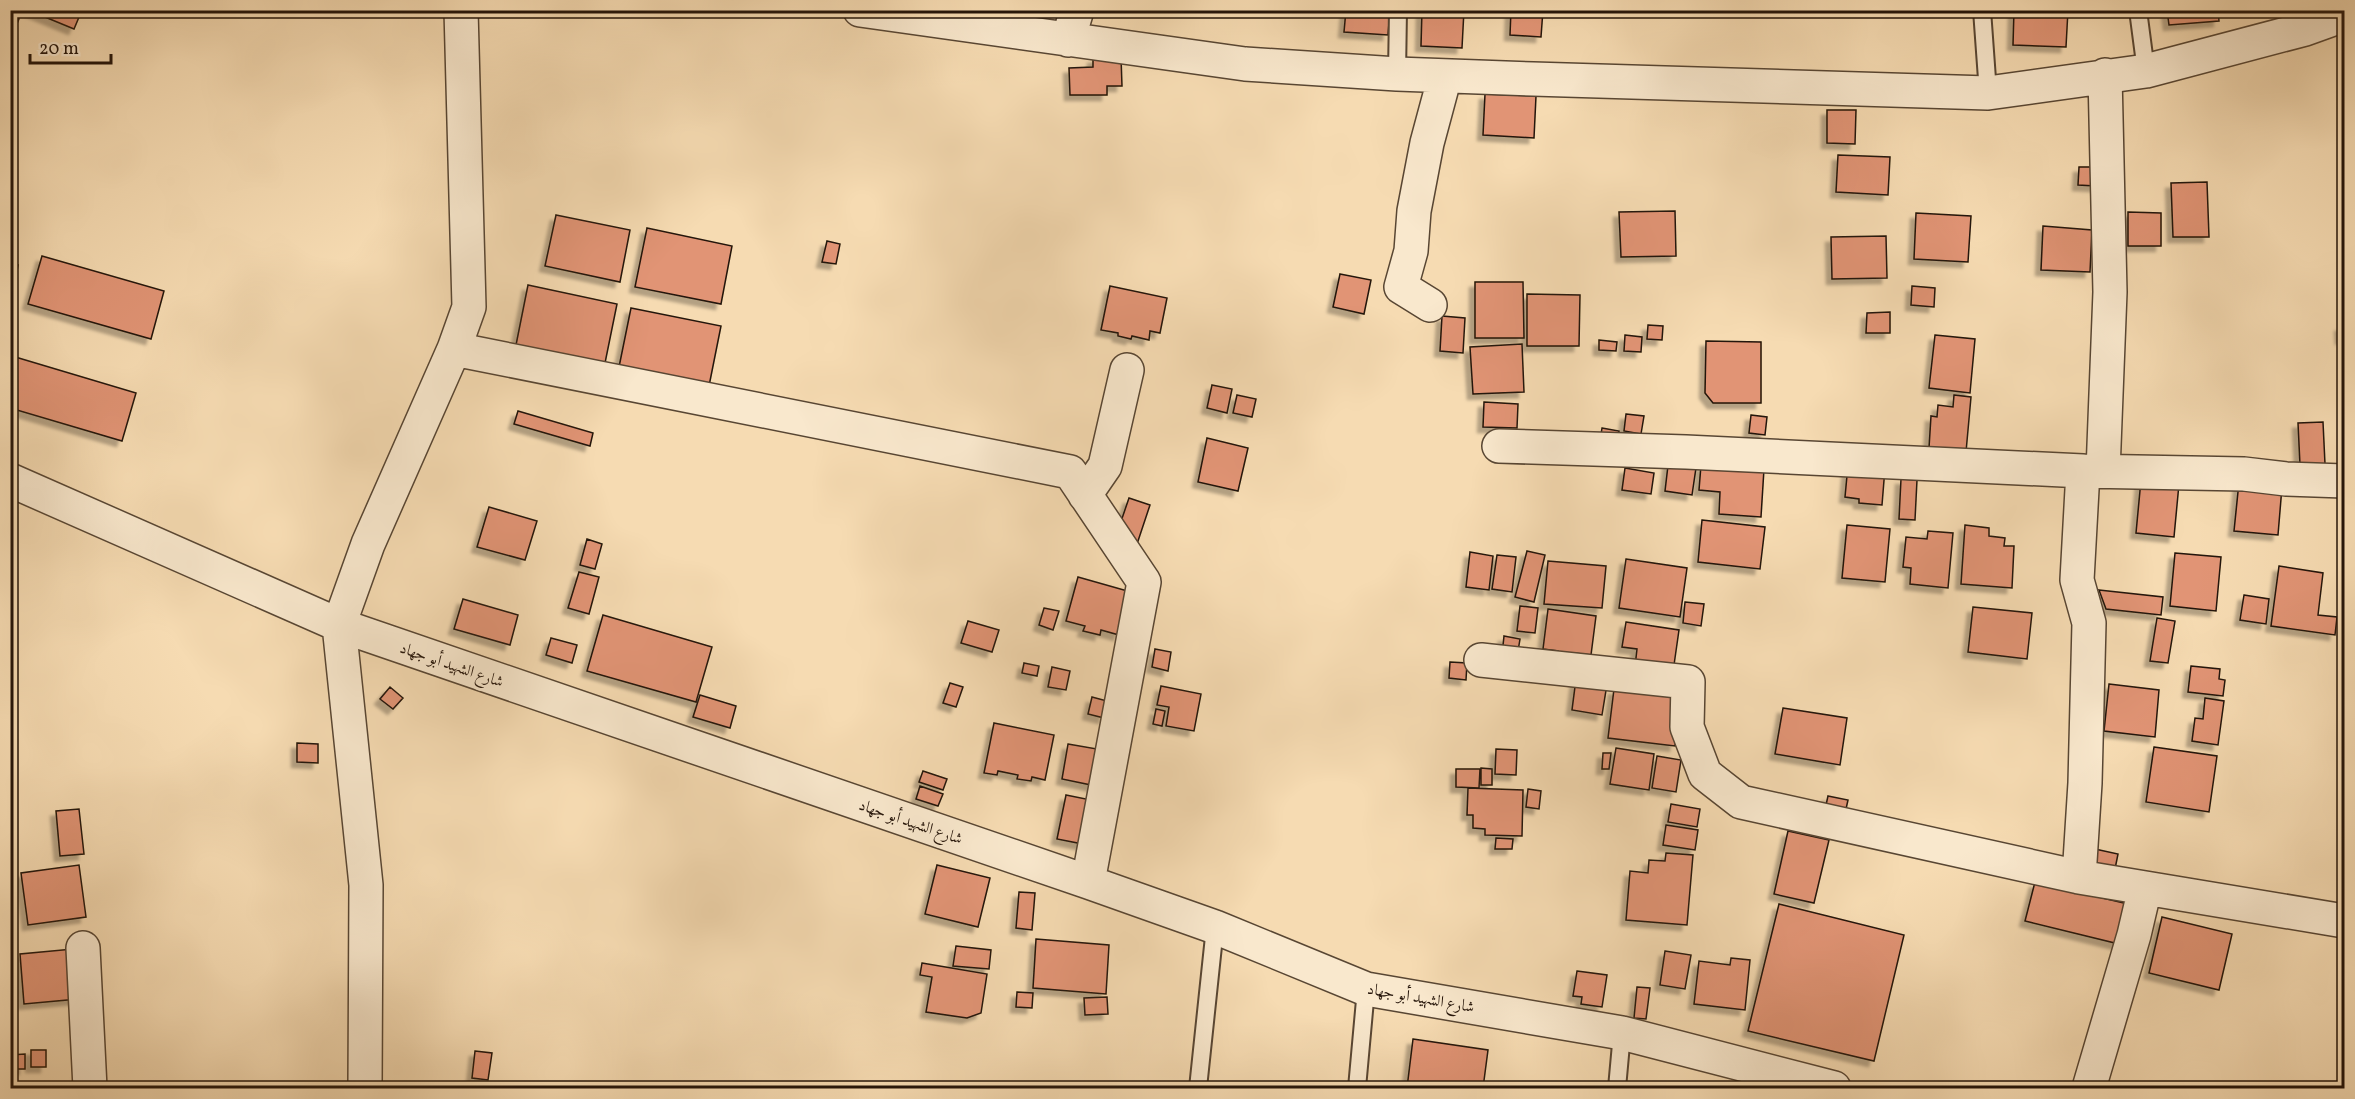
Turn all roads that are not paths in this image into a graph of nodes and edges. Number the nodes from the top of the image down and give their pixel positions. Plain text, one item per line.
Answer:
1 (461, 10) edge
2 (860, 10) edge
3 (1398, 10) edge
4 (1982, 10) edge
5 (2138, 10) edge
6 (2344, 15) edge
7 (1073, 25) edge
8 (2146, 71) junction
9 (1397, 74) junction
10 (2105, 75) junction
11 (1445, 76) junction
12 (1988, 93) junction
13 (1430, 305) dead end
14 (454, 349) junction
15 (1127, 370) dead end
16 (1499, 446) dead end
17 (2093, 471) junction
18 (10, 480) edge
19 (2344, 481) edge
20 (1085, 495) junction
21 (339, 625) junction
22 (1481, 660) dead end
23 (2079, 877) junction
24 (1088, 882) junction
25 (2145, 888) junction
26 (2344, 921) edge
27 (1215, 927) junction
28 (83, 948) dead end
29 (1366, 989) junction
30 (1622, 1033) junction
31 (90, 1089) edge
32 (365, 1089) edge
33 (1198, 1089) edge
34 (1357, 1089) edge
35 (1617, 1089) edge
36 (1834, 1089) edge
37 (2089, 1089) edge

1 - 14 street
2 - 7 street
3 - 9 lane
4 - 12 lane
5 - 8 lane
6 - 8 street
7 - 9 street
8 - 10 street
9 - 11 street
10 - 12 street
10 - 17 street
11 - 12 street
11 - 13 street
14 - 20 street
14 - 21 street
15 - 20 street
16 - 17 street
17 - 19 street
17 - 23 street
18 - 21 street, شارع الشهيد أبو جهاد
20 - 24 street
21 - 24 street, شارع الشهيد أبو جهاد
21 - 32 street
22 - 23 street
23 - 25 street
24 - 27 street, شارع الشهيد أبو جهاد
25 - 26 street
25 - 37 street
27 - 29 street, شارع الشهيد أبو جهاد
27 - 33 lane
28 - 31 street
29 - 30 street, شارع الشهيد أبو جهاد
29 - 34 lane
30 - 35 lane
30 - 36 street, شارع الشهيد أبو جهاد

